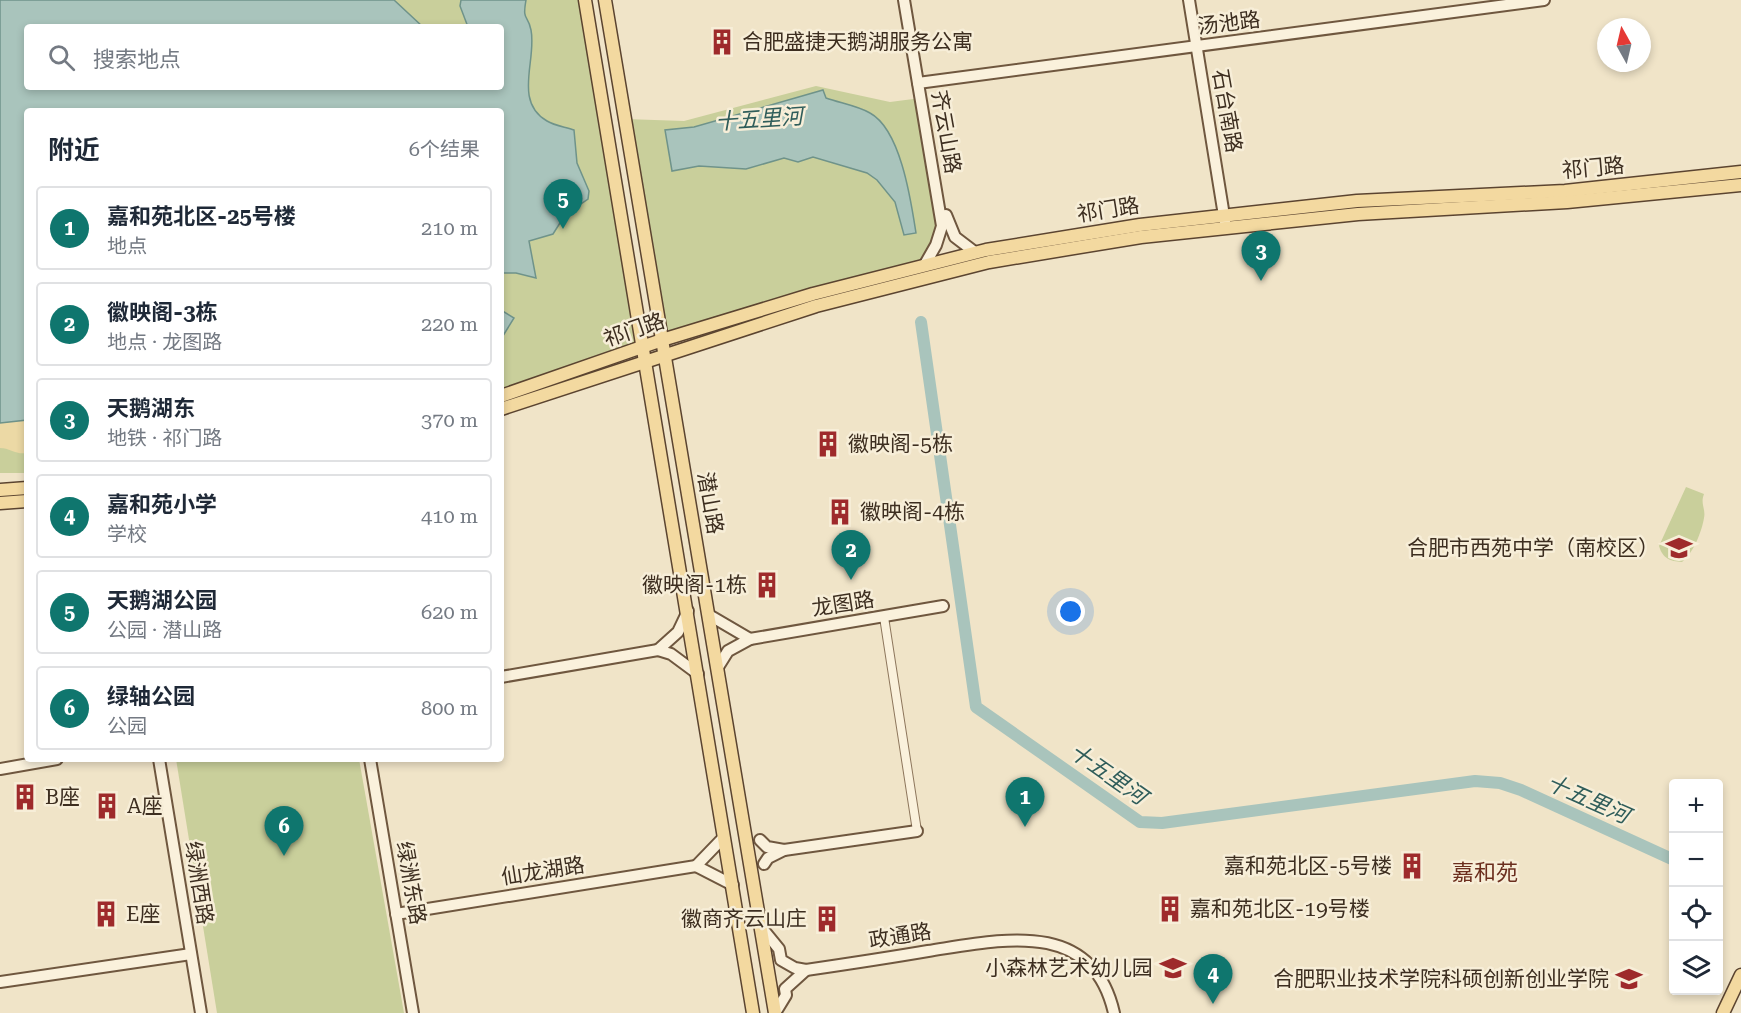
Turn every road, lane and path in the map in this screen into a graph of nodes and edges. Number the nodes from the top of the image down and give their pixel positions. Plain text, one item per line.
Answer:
1 (585, 0) edge
2 (605, 0) edge
3 (613, 0) edge
4 (904, 0) edge
5 (910, 0) edge
6 (1189, 0) edge
7 (1195, 0) edge
8 (1495, 0) edge
9 (1534, 1) edge
10 (608, 13) junction
11 (1199, 44) junction
12 (920, 81) junction
13 (1741, 172) edge
14 (1741, 185) edge
15 (1229, 221) junction
16 (976, 253) junction
17 (924, 266) junction
18 (662, 340) junction
19 (644, 347) junction
20 (664, 356) junction
21 (646, 361) junction
22 (504, 395) edge
23 (504, 409) edge
24 (24, 489) edge
25 (0, 490) edge
26 (24, 501) edge
27 (0, 503) edge
28 (943, 606) dead end
29 (688, 611) junction
30 (709, 615) junction
31 (884, 617) junction
32 (750, 639) junction
33 (658, 650) junction
34 (718, 667) junction
35 (698, 674) junction
36 (504, 676) edge
37 (40, 762) edge
38 (159, 762) edge
39 (371, 762) edge
40 (0, 769) edge
41 (917, 831) joint
42 (724, 837) junction
43 (760, 840) dead end
44 (783, 850) junction
45 (764, 864) dead end
46 (696, 866) junction
47 (733, 885) junction
48 (396, 914) junction
49 (761, 927) junction
50 (191, 954) junction
51 (806, 970) junction
52 (1741, 975) edge
53 (0, 982) edge
54 (201, 1013) edge
55 (413, 1013) edge
56 (753, 1013) edge
57 (775, 1013) edge
58 (1114, 1013) edge
59 (1723, 1013) edge

1 - 19 main road, 潜山路
2 - 10 main road, 潜山路
3 - 10 street
4 - 12 street, 齐云山路
5 - 12 street
6 - 11 street, 石台南路
7 - 11 street, 石台南路
8 - 11 street, 汤池路
9 - 11 street, 汤池路
10 - 18 main road, 潜山路
11 - 12 street, 汤池路
11 - 15 street, 石台南路
12 - 16 street
12 - 17 street, 齐云山路
13 - 15 main road, 祁门路
14 - 15 main road, 祁门路
15 - 16 main road, 祁门路
15 - 20 main road, 祁门路
16 - 17 main road, 祁门路
17 - 18 main road, 祁门路
18 - 19 main road, 祁门路
18 - 20 main road, 潜山路
19 - 21 main road, 潜山路
19 - 22 main road, 祁门路
20 - 21 main road, 祁门路
20 - 30 main road, 潜山路
21 - 23 main road, 祁门路
21 - 29 main road, 潜山路
24 - 25 main road
26 - 27 main road
28 - 31 street, 龙图路
29 - 33 street
29 - 35 main road, 潜山路
30 - 32 street
30 - 34 main road, 潜山路
31 - 32 street, 龙图路
31 - 41 street
32 - 34 street
33 - 35 street
33 - 36 street
34 - 49 main road, 潜山路
35 - 42 main road, 潜山路
37 - 40 street
38 - 50 street, 绿洲西路
39 - 48 street, 绿洲东路
41 - 44 street
42 - 46 street
42 - 47 main road, 潜山路
43 - 44 street
44 - 45 street
46 - 47 street
46 - 48 street, 仙龙湖路
47 - 56 main road, 潜山路
48 - 55 street, 绿洲东路
49 - 51 street
49 - 57 main road, 潜山路
50 - 53 street
50 - 54 street, 绿洲西路
51 - 57 street
51 - 58 street, 政通路
52 - 59 main road

